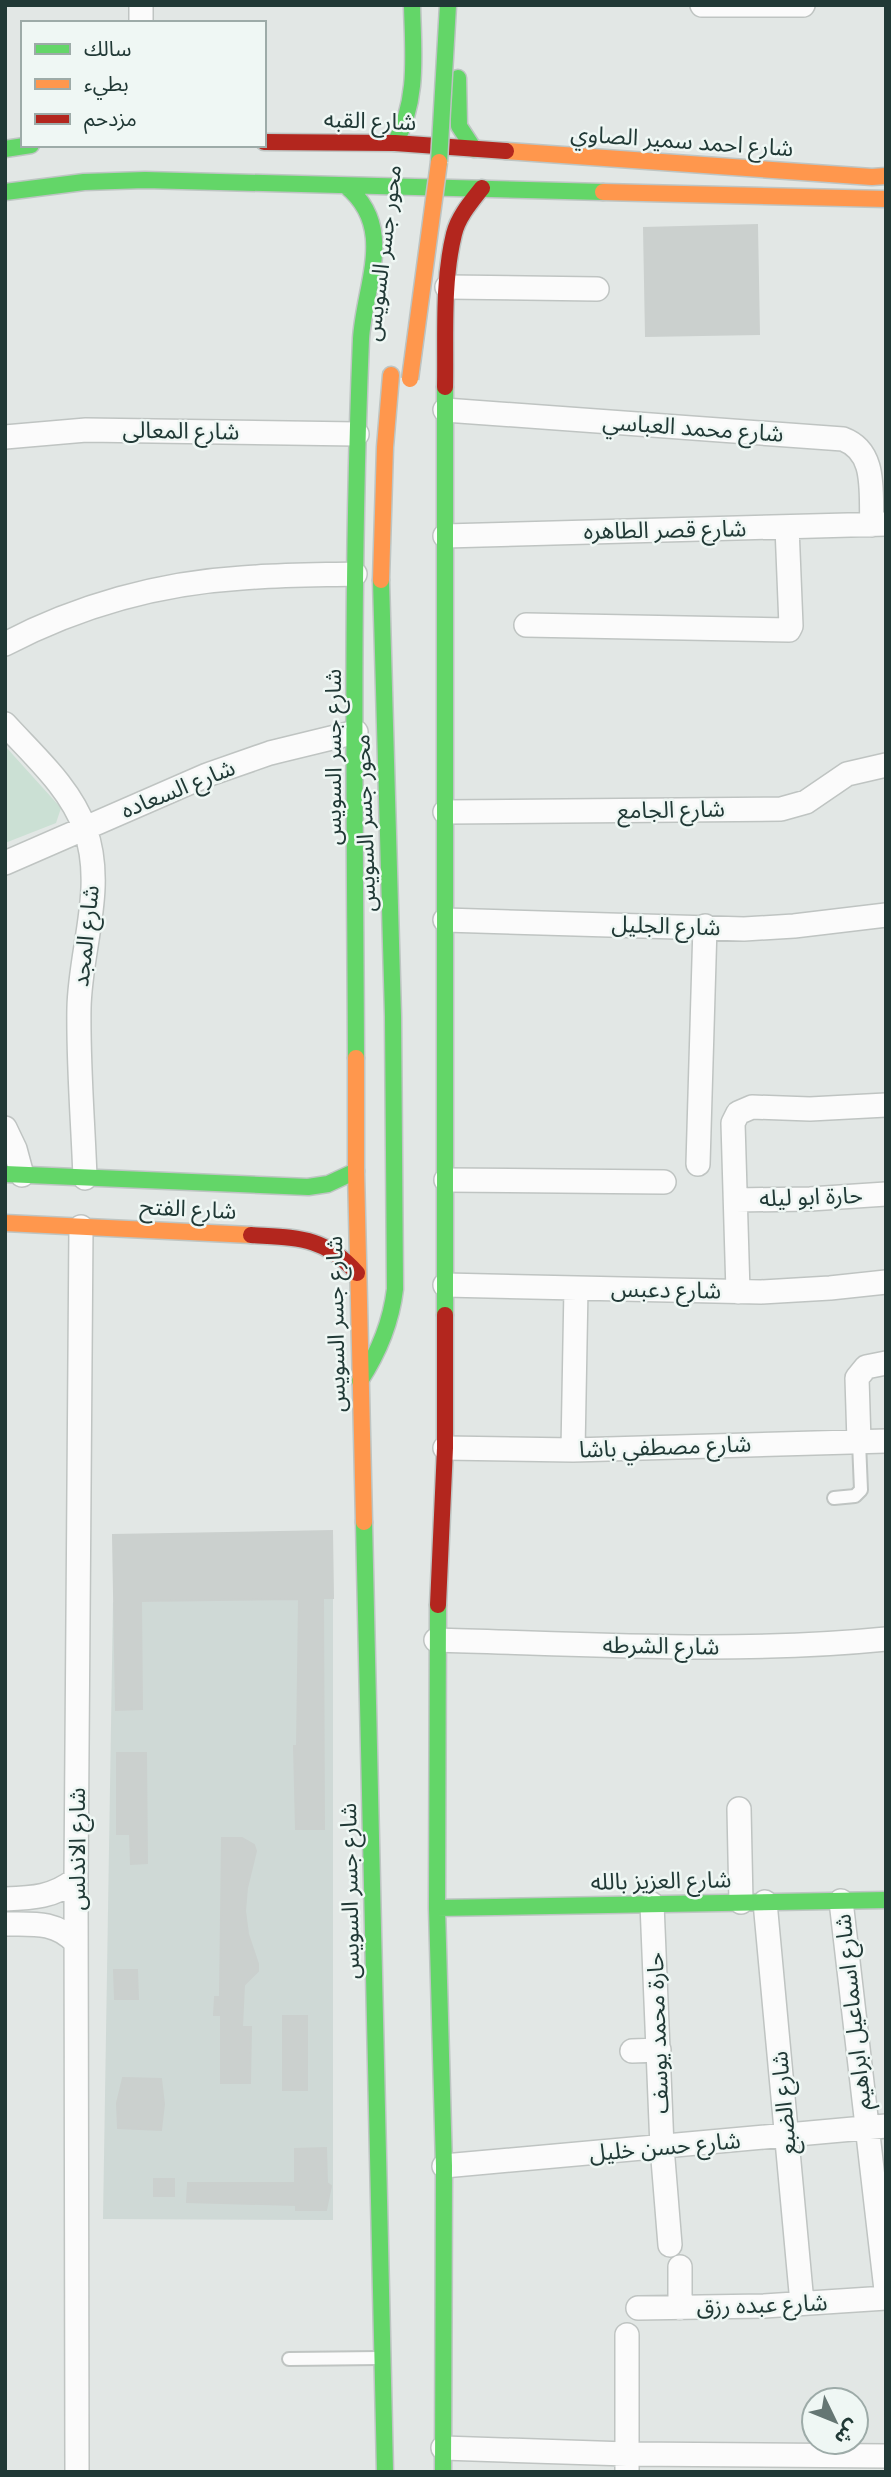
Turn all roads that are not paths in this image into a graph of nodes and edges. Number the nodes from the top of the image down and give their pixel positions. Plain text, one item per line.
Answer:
1 (412, 5) edge
2 (425, 5) edge
3 (448, 5) edge
4 (458, 5) edge
5 (702, 5) edge
6 (803, 5) edge
7 (458, 107) junction
8 (420, 110) junction
9 (266, 142) edge
10 (395, 143) junction
11 (474, 149) junction
12 (886, 176) edge
13 (346, 186) junction
14 (482, 188) junction
15 (5, 191) edge
16 (886, 199) edge
17 (413, 201) dead end
18 (412, 254) dead end
19 (393, 256) dead end
20 (370, 275) junction
21 (447, 287) junction
22 (597, 289) dead end
23 (391, 369) dead end
24 (410, 385) dead end
25 (445, 410) junction
26 (357, 434) junction
27 (5, 438) edge
28 (879, 525) edge
29 (787, 527) junction
30 (445, 536) junction
31 (355, 574) junction
32 (526, 625) dead end
33 (5, 644) edge
34 (5, 724) edge
35 (356, 732) junction
36 (886, 765) edge
37 (445, 812) junction
38 (85, 829) junction
39 (5, 863) edge
40 (886, 915) edge
41 (445, 920) junction
42 (705, 926) junction
43 (886, 1105) edge
44 (5, 1128) edge
45 (698, 1164) dead end
46 (356, 1171) junction
47 (13, 1175) edge
48 (85, 1178) junction
49 (446, 1180) junction
50 (664, 1182) dead end
51 (302, 1187) junction
52 (886, 1194) edge
53 (736, 1200) junction
54 (306, 1204) dead end
55 (304, 1222) dead end
56 (5, 1223) edge
57 (82, 1227) junction
58 (296, 1237) junction
59 (357, 1273) junction
60 (886, 1282) edge
61 (445, 1285) junction
62 (576, 1288) junction
63 (738, 1292) junction
64 (428, 1327) dead end
65 (445, 1348) junction
66 (886, 1363) edge
67 (360, 1381) junction
68 (886, 1441) edge
69 (859, 1442) junction
70 (445, 1448) junction
71 (572, 1450) junction
72 (834, 1498) dead end
73 (886, 1639) edge
74 (436, 1640) junction
75 (739, 1809) dead end
76 (76, 1879) junction
77 (5, 1899) edge
78 (886, 1900) edge
79 (841, 1901) junction
80 (741, 1902) junction
81 (765, 1902) junction
82 (652, 1904) junction
83 (437, 1908) junction
84 (5, 1924) edge
85 (76, 1943) junction
86 (659, 2050) junction
87 (632, 2051) dead end
88 (876, 2127) edge
89 (787, 2136) junction
90 (663, 2147) junction
91 (444, 2166) junction
92 (670, 2245) dead end
93 (680, 2267) dead end
94 (886, 2290) edge
95 (886, 2298) edge
96 (802, 2304) junction
97 (638, 2308) dead end
98 (680, 2308) junction
99 (627, 2335) dead end
100 (384, 2358) junction
101 (289, 2359) dead end
102 (443, 2448) junction
103 (886, 2456) edge
104 (627, 2463) edge
105 (77, 2472) edge
106 (385, 2472) edge
107 (443, 2472) edge

1 - 8 main road
2 - 17 main road, محور جسر السويس
3 - 24 main road, محور جسر السويس, bridge
4 - 7 main road
5 - 6 street
7 - 8 main road
7 - 11 main road
8 - 10 main road
9 - 10 main road, شارع القبه
10 - 11 main road, شارع القبه
11 - 12 main road, شارع احمد سمير الصاوي
13 - 14 main road
13 - 15 main road
13 - 20 main road, شارع جسر السويس
14 - 16 main road, شارع احمد سمير الصاوي
14 - 21 main road
18 - 21 main road
19 - 20 main road
20 - 26 main road, شارع جسر السويس
21 - 22 street
21 - 25 main road
23 - 67 main road, محور جسر السويس
25 - 28 street, شارع محمد العباسي
25 - 30 main road
26 - 27 street, شارع المعالى
26 - 31 main road, شارع جسر السويس
28 - 29 street, شارع قصر الطاهره
29 - 30 street, شارع قصر الطاهره
29 - 32 street
30 - 37 main road
31 - 33 street
31 - 35 main road, شارع جسر السويس
34 - 38 street, شارع المجد
35 - 38 street, شارع السعاده
35 - 46 main road, شارع جسر السويس
36 - 37 street, شارع الجامع
37 - 41 main road
38 - 39 street, شارع السعاده
38 - 48 street, شارع المجد
40 - 42 street, شارع الجليل
41 - 42 street, شارع الجليل
41 - 49 main road
42 - 45 street
43 - 53 street
44 - 47 street
46 - 51 main road, شارع الفتح
46 - 59 main road, شارع جسر السويس
47 - 48 main road, شارع الفتح
48 - 51 main road, شارع الفتح
49 - 50 street
49 - 61 main road
51 - 54 main road
52 - 53 street, حارة ابو ليله
53 - 63 street
55 - 58 main road
56 - 57 main road, شارع الفتح
57 - 58 main road, شارع الفتح
57 - 76 street, شارع الاندلس
58 - 59 main road, شارع الفتح
59 - 67 main road, شارع جسر السويس
60 - 63 street, شارع دعبس
61 - 62 street, شارع دعبس
61 - 65 main road
62 - 63 street, شارع دعبس
62 - 71 street
64 - 65 main road
65 - 70 main road
66 - 69 street
67 - 100 main road, شارع جسر السويس
68 - 69 street, شارع مصطفي باشا
69 - 71 street, شارع مصطفي باشا
69 - 72 lane
70 - 71 street, شارع مصطفي باشا
70 - 74 main road
73 - 74 street, شارع الشرطه
74 - 83 main road
75 - 80 street
76 - 77 street
76 - 85 street, شارع الاندلس
78 - 79 main road, شارع العزيز بالله
79 - 81 main road, شارع العزيز بالله
79 - 88 street, شارع اسماعيل ابراهيم
80 - 81 main road, شارع العزيز بالله
80 - 82 main road, شارع العزيز بالله
81 - 89 street, شارع الضبع
82 - 83 main road, شارع العزيز بالله
82 - 86 street, حارة محمد يوسف
83 - 91 main road
84 - 85 street
85 - 105 street, شارع الاندلس
86 - 87 street
86 - 90 street, حارة محمد يوسف
88 - 89 street, شارع حسن خليل
88 - 94 street, شارع اسماعيل ابراهيم
89 - 90 street, شارع حسن خليل
89 - 96 street, شارع الضبع
90 - 91 street, شارع حسن خليل
90 - 92 street, حارة محمد يوسف
91 - 102 main road
93 - 98 street
95 - 96 street, شارع عبده رزق
96 - 98 street, شارع عبده رزق
97 - 98 street, شارع عبده رزق
99 - 104 street
100 - 101 lane
100 - 106 main road, شارع جسر السويس
102 - 104 street
102 - 107 main road
103 - 104 street

